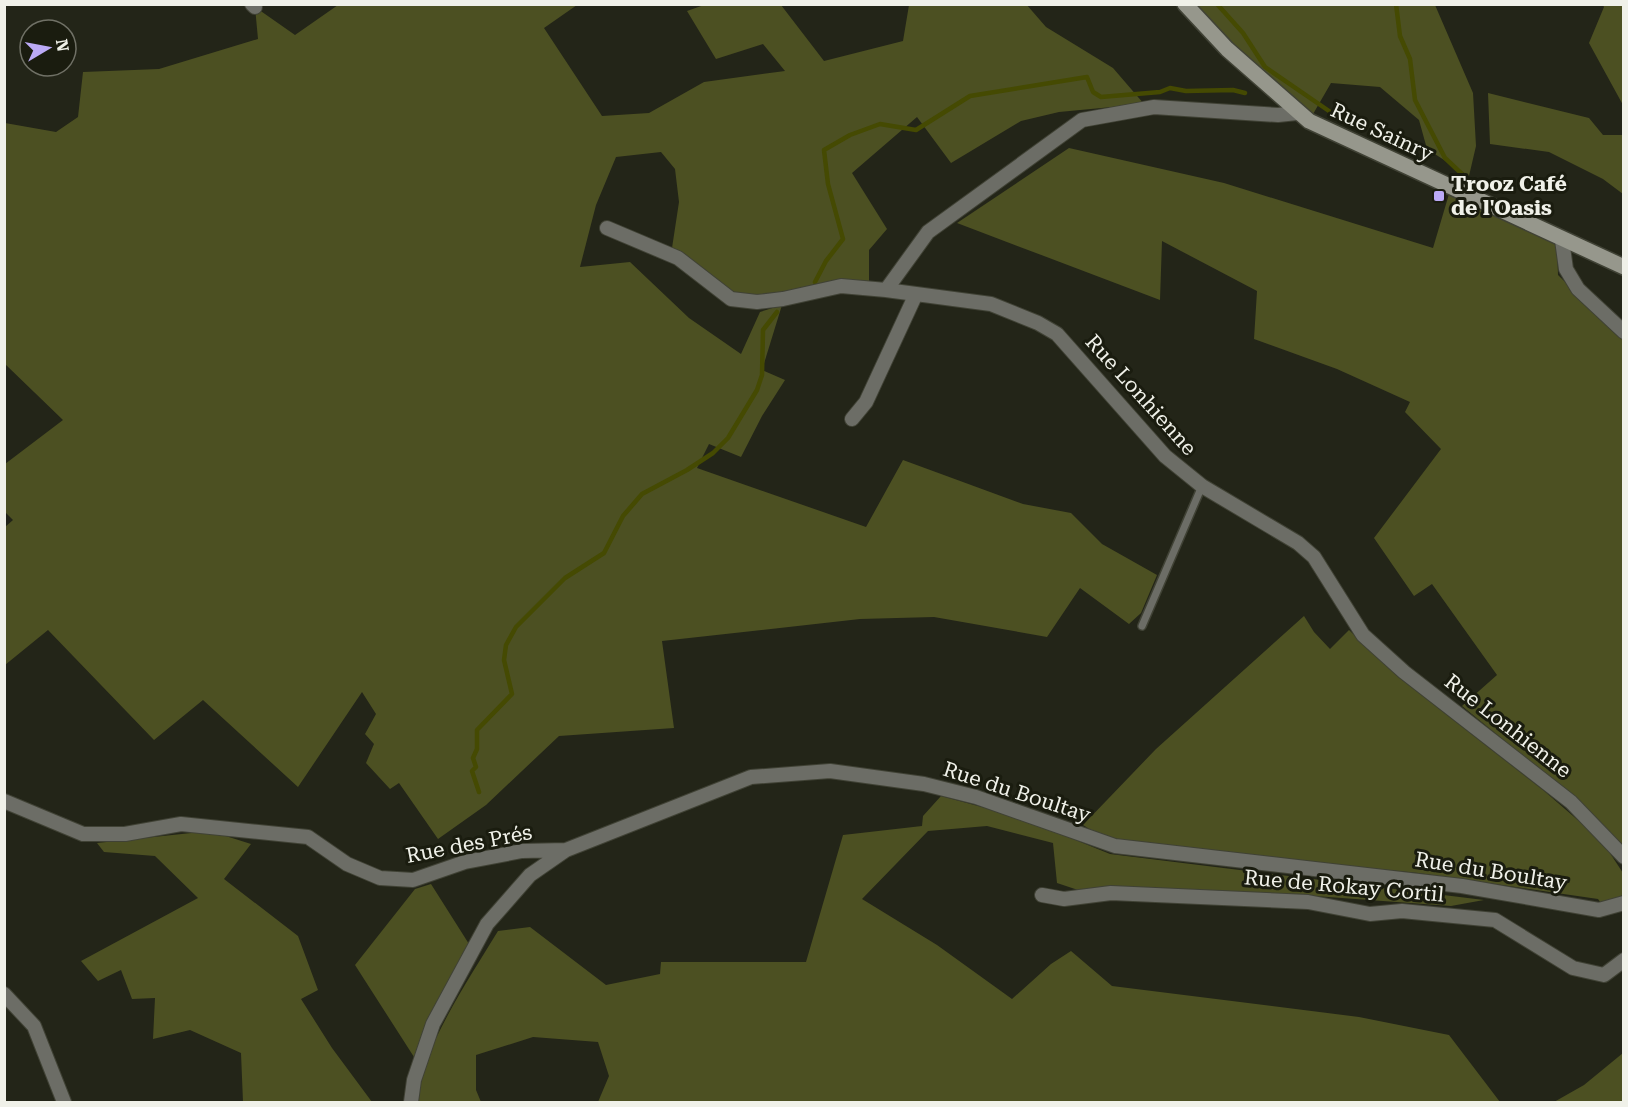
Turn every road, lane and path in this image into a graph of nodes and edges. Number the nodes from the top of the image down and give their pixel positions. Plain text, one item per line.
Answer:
1 (1185, 4) edge
2 (1297, 113) junction
3 (607, 228) dead end
4 (1562, 240) junction
5 (1623, 267) edge
6 (886, 290) junction
7 (916, 294) junction
8 (1623, 332) edge
9 (852, 419) dead end
10 (1202, 486) junction
11 (1142, 627) dead end
12 (4, 801) edge
13 (566, 850) junction
14 (1623, 857) edge
15 (1042, 895) dead end
16 (1623, 903) edge
17 (1623, 960) edge
18 (4, 994) edge
19 (64, 1102) edge
20 (411, 1102) edge

1 - 2 street, Rue Sainry
2 - 4 street, Rue Sainry
2 - 6 street
3 - 6 street, Rue Lonhienne
4 - 5 street, Rue Sainry
4 - 8 street
6 - 7 street, Rue Lonhienne
7 - 9 street
7 - 10 street, Rue Lonhienne
10 - 11 lane
10 - 14 street, Rue Lonhienne
12 - 13 street, Rue des Prés
13 - 16 street, Rue du Boultay
13 - 20 street, Rue du Boultay
15 - 17 street, Rue de Rokay Cortil
18 - 19 street

